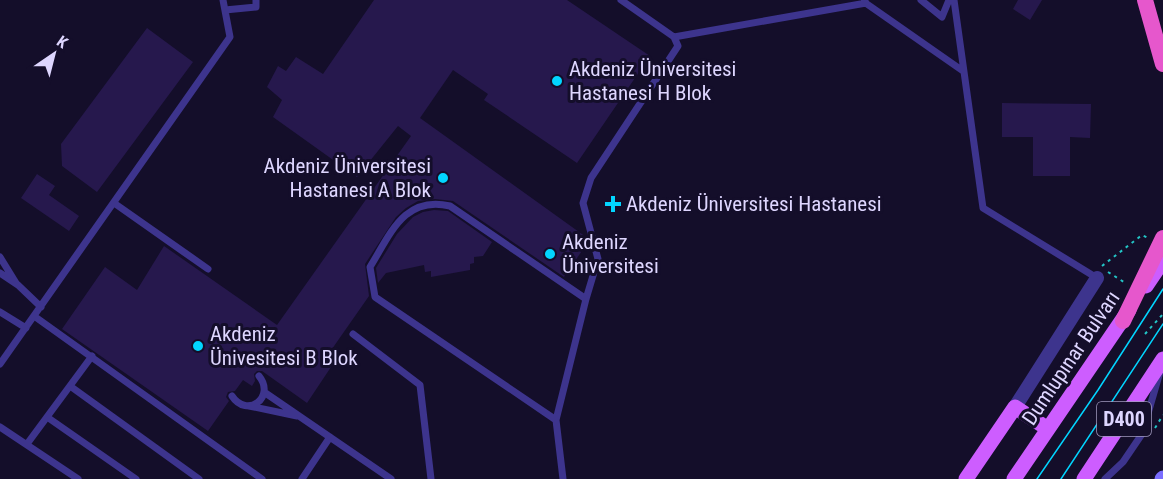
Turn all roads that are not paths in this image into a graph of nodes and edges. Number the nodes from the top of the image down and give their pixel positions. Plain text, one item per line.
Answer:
1 (224, 0) edge
2 (256, 0) edge
3 (621, 0) edge
4 (921, 0) edge
5 (952, 0) edge
6 (1145, 0) edge
7 (863, 2) edge
8 (225, 10) junction
9 (674, 37) junction
10 (1163, 64) edge
11 (963, 71) junction
12 (114, 202) junction
13 (1157, 238) edge
14 (0, 257) edge
15 (1163, 261) edge
16 (208, 269) dead end
17 (0, 273) edge
18 (1097, 278) joint
19 (18, 285) junction
20 (586, 299) junction
21 (41, 307) junction
22 (0, 312) edge
23 (34, 316) junction
24 (1123, 321) junction
25 (26, 328) junction
26 (353, 334) dead end
27 (92, 356) junction
28 (1163, 361) edge
29 (0, 364) edge
30 (259, 376) dead end
31 (70, 386) junction
32 (264, 392) junction
33 (232, 396) dead end
34 (248, 406) junction
35 (1015, 407) junction
36 (300, 416) junction
37 (47, 417) junction
38 (556, 420) junction
39 (0, 427) edge
40 (1048, 429) junction
41 (330, 437) junction
42 (27, 444) junction
43 (78, 479) edge
44 (136, 479) edge
45 (199, 479) edge
46 (262, 479) edge
47 (302, 479) edge
48 (391, 479) edge
49 (431, 479) edge
50 (563, 479) edge
51 (966, 479) edge
52 (1014, 479) edge
53 (1084, 479) edge
54 (1106, 479) edge

1 - 8 lane
2 - 8 lane
3 - 9 lane
4 - 5 lane
5 - 11 lane
6 - 10 highway
7 - 9 lane
7 - 11 lane
8 - 12 lane
9 - 20 lane
11 - 18 lane
12 - 16 lane
12 - 21 lane
13 - 24 highway
14 - 19 lane
15 - 24 main road, Dumlupınar Bulvarı
17 - 19 lane
18 - 35 street
19 - 21 lane
20 - 38 lane
20 - 38 lane
21 - 23 lane
22 - 25 lane
23 - 25 lane
23 - 27 lane
24 - 40 main road, Dumlupınar Bulvarı
25 - 29 lane
26 - 49 lane
27 - 31 lane
27 - 46 lane
28 - 53 main road, D400
28 - 54 lane
30 - 32 lane
31 - 37 lane
31 - 45 lane
32 - 34 lane
32 - 36 lane
33 - 34 lane
34 - 36 lane
35 - 40 main road
35 - 51 main road
36 - 41 lane
37 - 42 lane
37 - 44 lane
38 - 50 lane
39 - 42 lane
40 - 52 main road, Dumlupınar Bulvarı
41 - 47 lane
41 - 48 lane
42 - 43 lane

